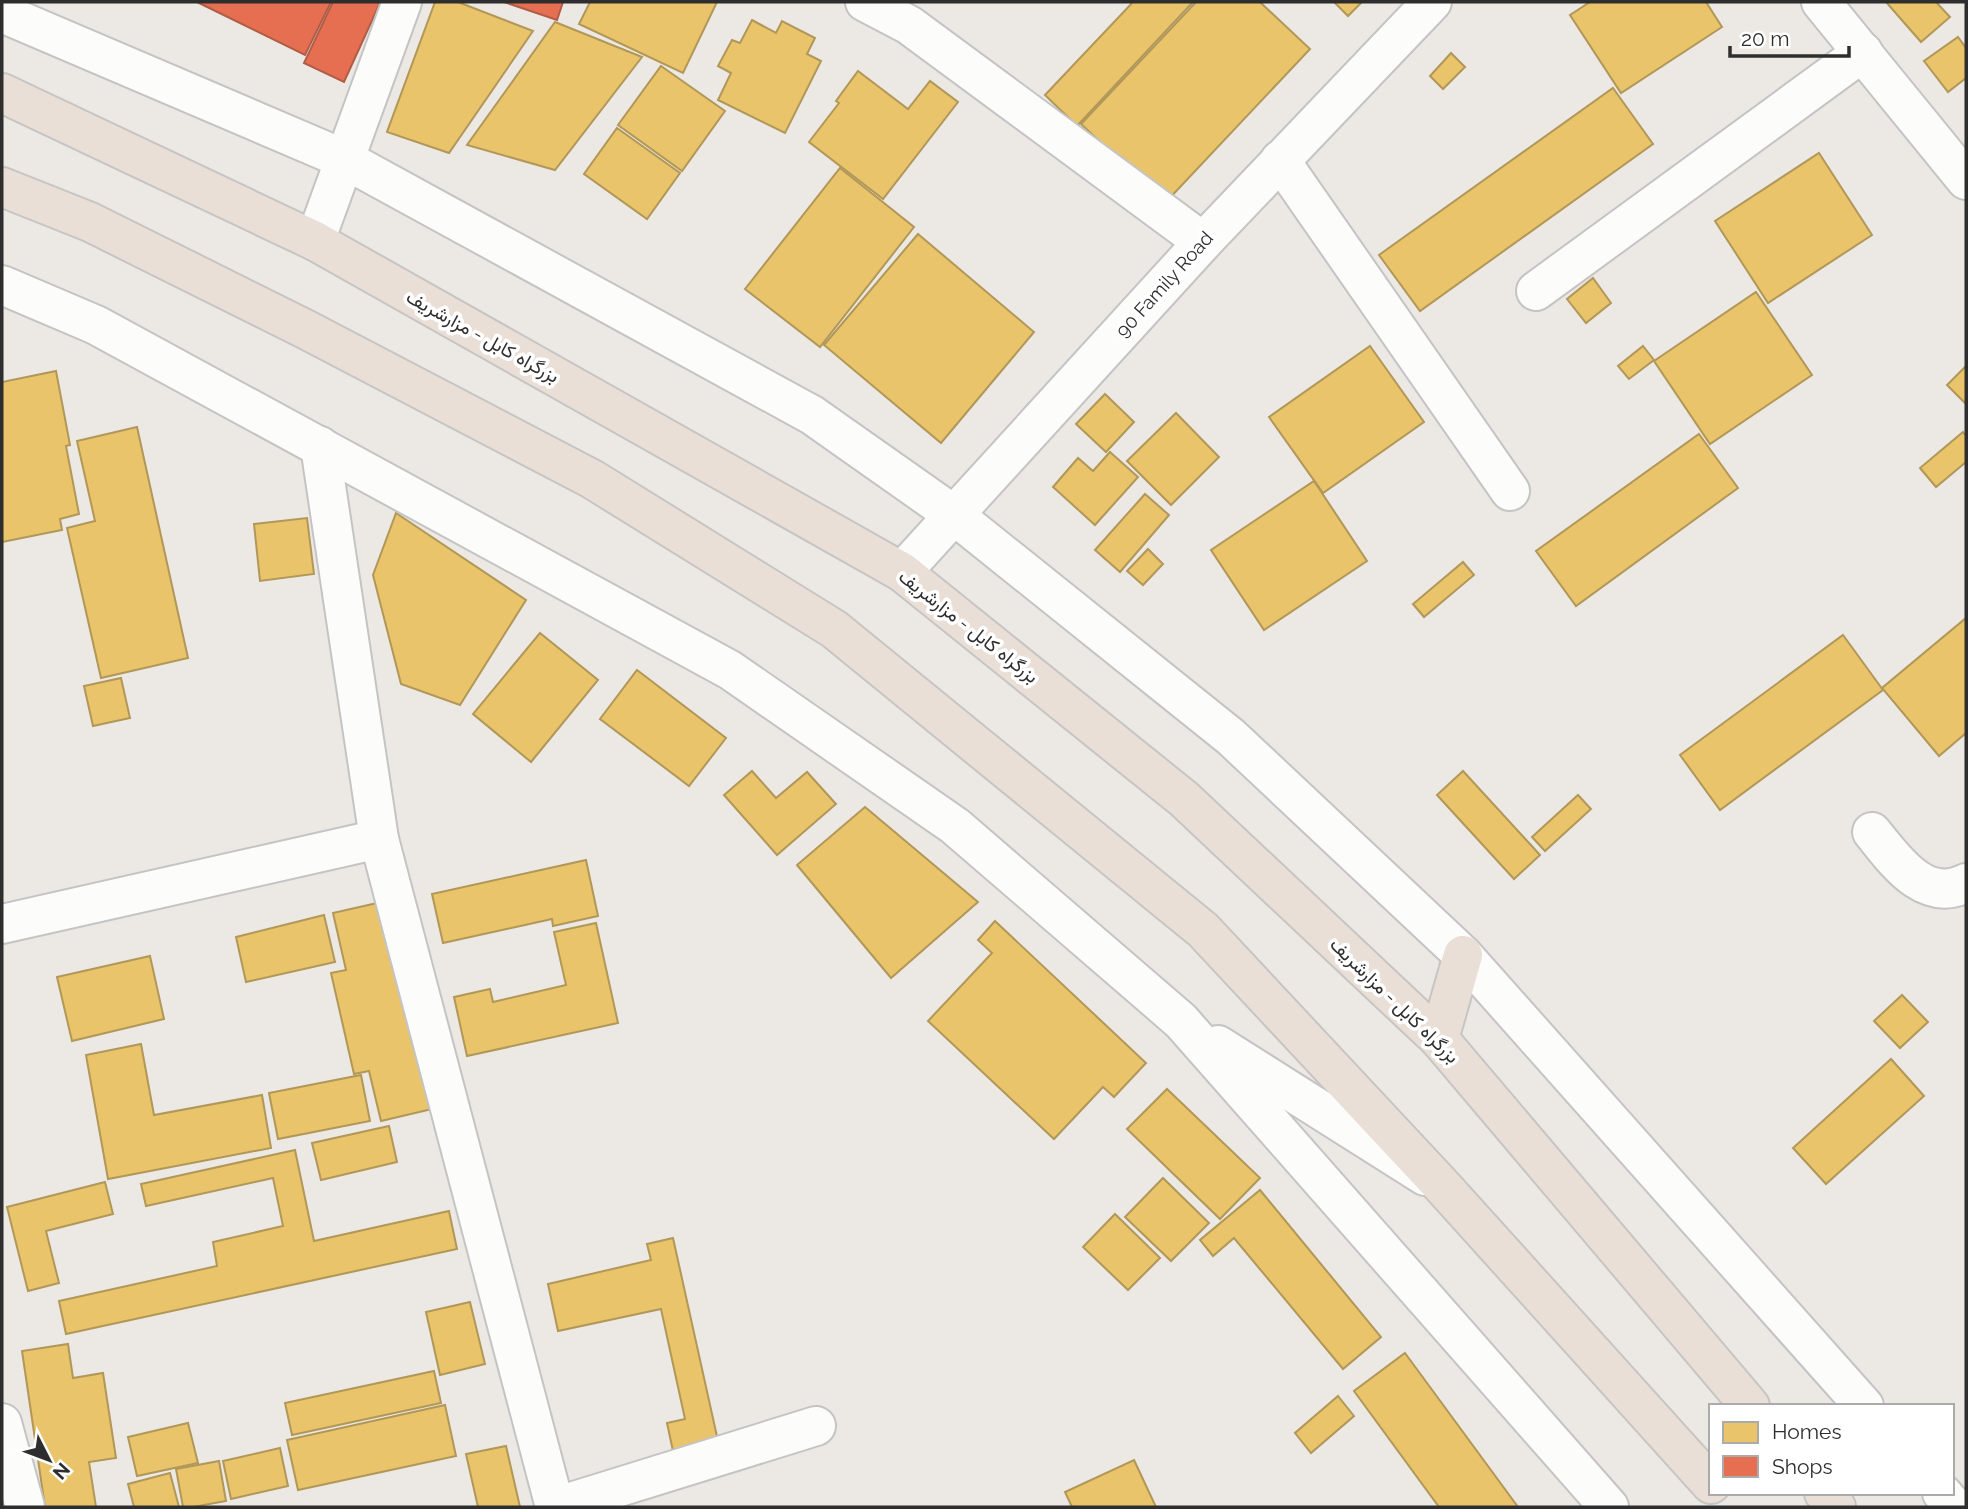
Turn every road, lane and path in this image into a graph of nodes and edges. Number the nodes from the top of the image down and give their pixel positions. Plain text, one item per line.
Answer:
1 (402, 2) edge
2 (865, 2) edge
3 (1432, 2) edge
4 (1821, 2) edge
5 (2, 13) edge
6 (920, 13) edge
7 (1863, 52) junction
8 (2, 93) edge
9 (344, 159) junction
10 (1280, 160) junction
11 (1966, 180) edge
12 (2, 187) edge
13 (315, 241) junction
14 (1203, 242) junction
15 (2, 285) edge
16 (1536, 291) dead end
17 (320, 446) junction
18 (1510, 491) dead end
19 (954, 515) junction
20 (902, 572) junction
21 (1872, 832) dead end
22 (379, 839) junction
23 (1966, 883) edge
24 (2, 924) edge
25 (1463, 955) junction
26 (1181, 1021) junction
27 (1439, 1039) junction
28 (1444, 1188) junction
29 (1748, 1404) edge
30 (1862, 1404) edge
31 (2, 1423) edge
32 (816, 1426) dead end
33 (1709, 1482) edge
34 (24, 1507) edge
35 (555, 1507) edge
36 (1609, 1507) edge

1 - 9 street
2 - 6 street
3 - 10 street, 90 Family Road
4 - 7 street
5 - 9 street
6 - 14 street
7 - 11 street
7 - 16 street
8 - 13 highway, بزرگراه کابل - مزارشریف
9 - 13 street
9 - 19 street
10 - 14 street, 90 Family Road
10 - 18 street
12 - 28 highway
13 - 20 highway, بزرگراه کابل - مزارشریف
14 - 19 street, 90 Family Road
15 - 17 street
17 - 22 street
17 - 26 street
19 - 20 street, 90 Family Road
19 - 25 street
20 - 27 highway, بزرگراه کابل - مزارشریف
21 - 23 street
22 - 24 street
22 - 35 street
25 - 27 highway
25 - 30 street
26 - 28 street
26 - 36 street
27 - 29 highway, بزرگراه کابل - مزارشریف
28 - 33 highway
31 - 34 street
32 - 35 street

